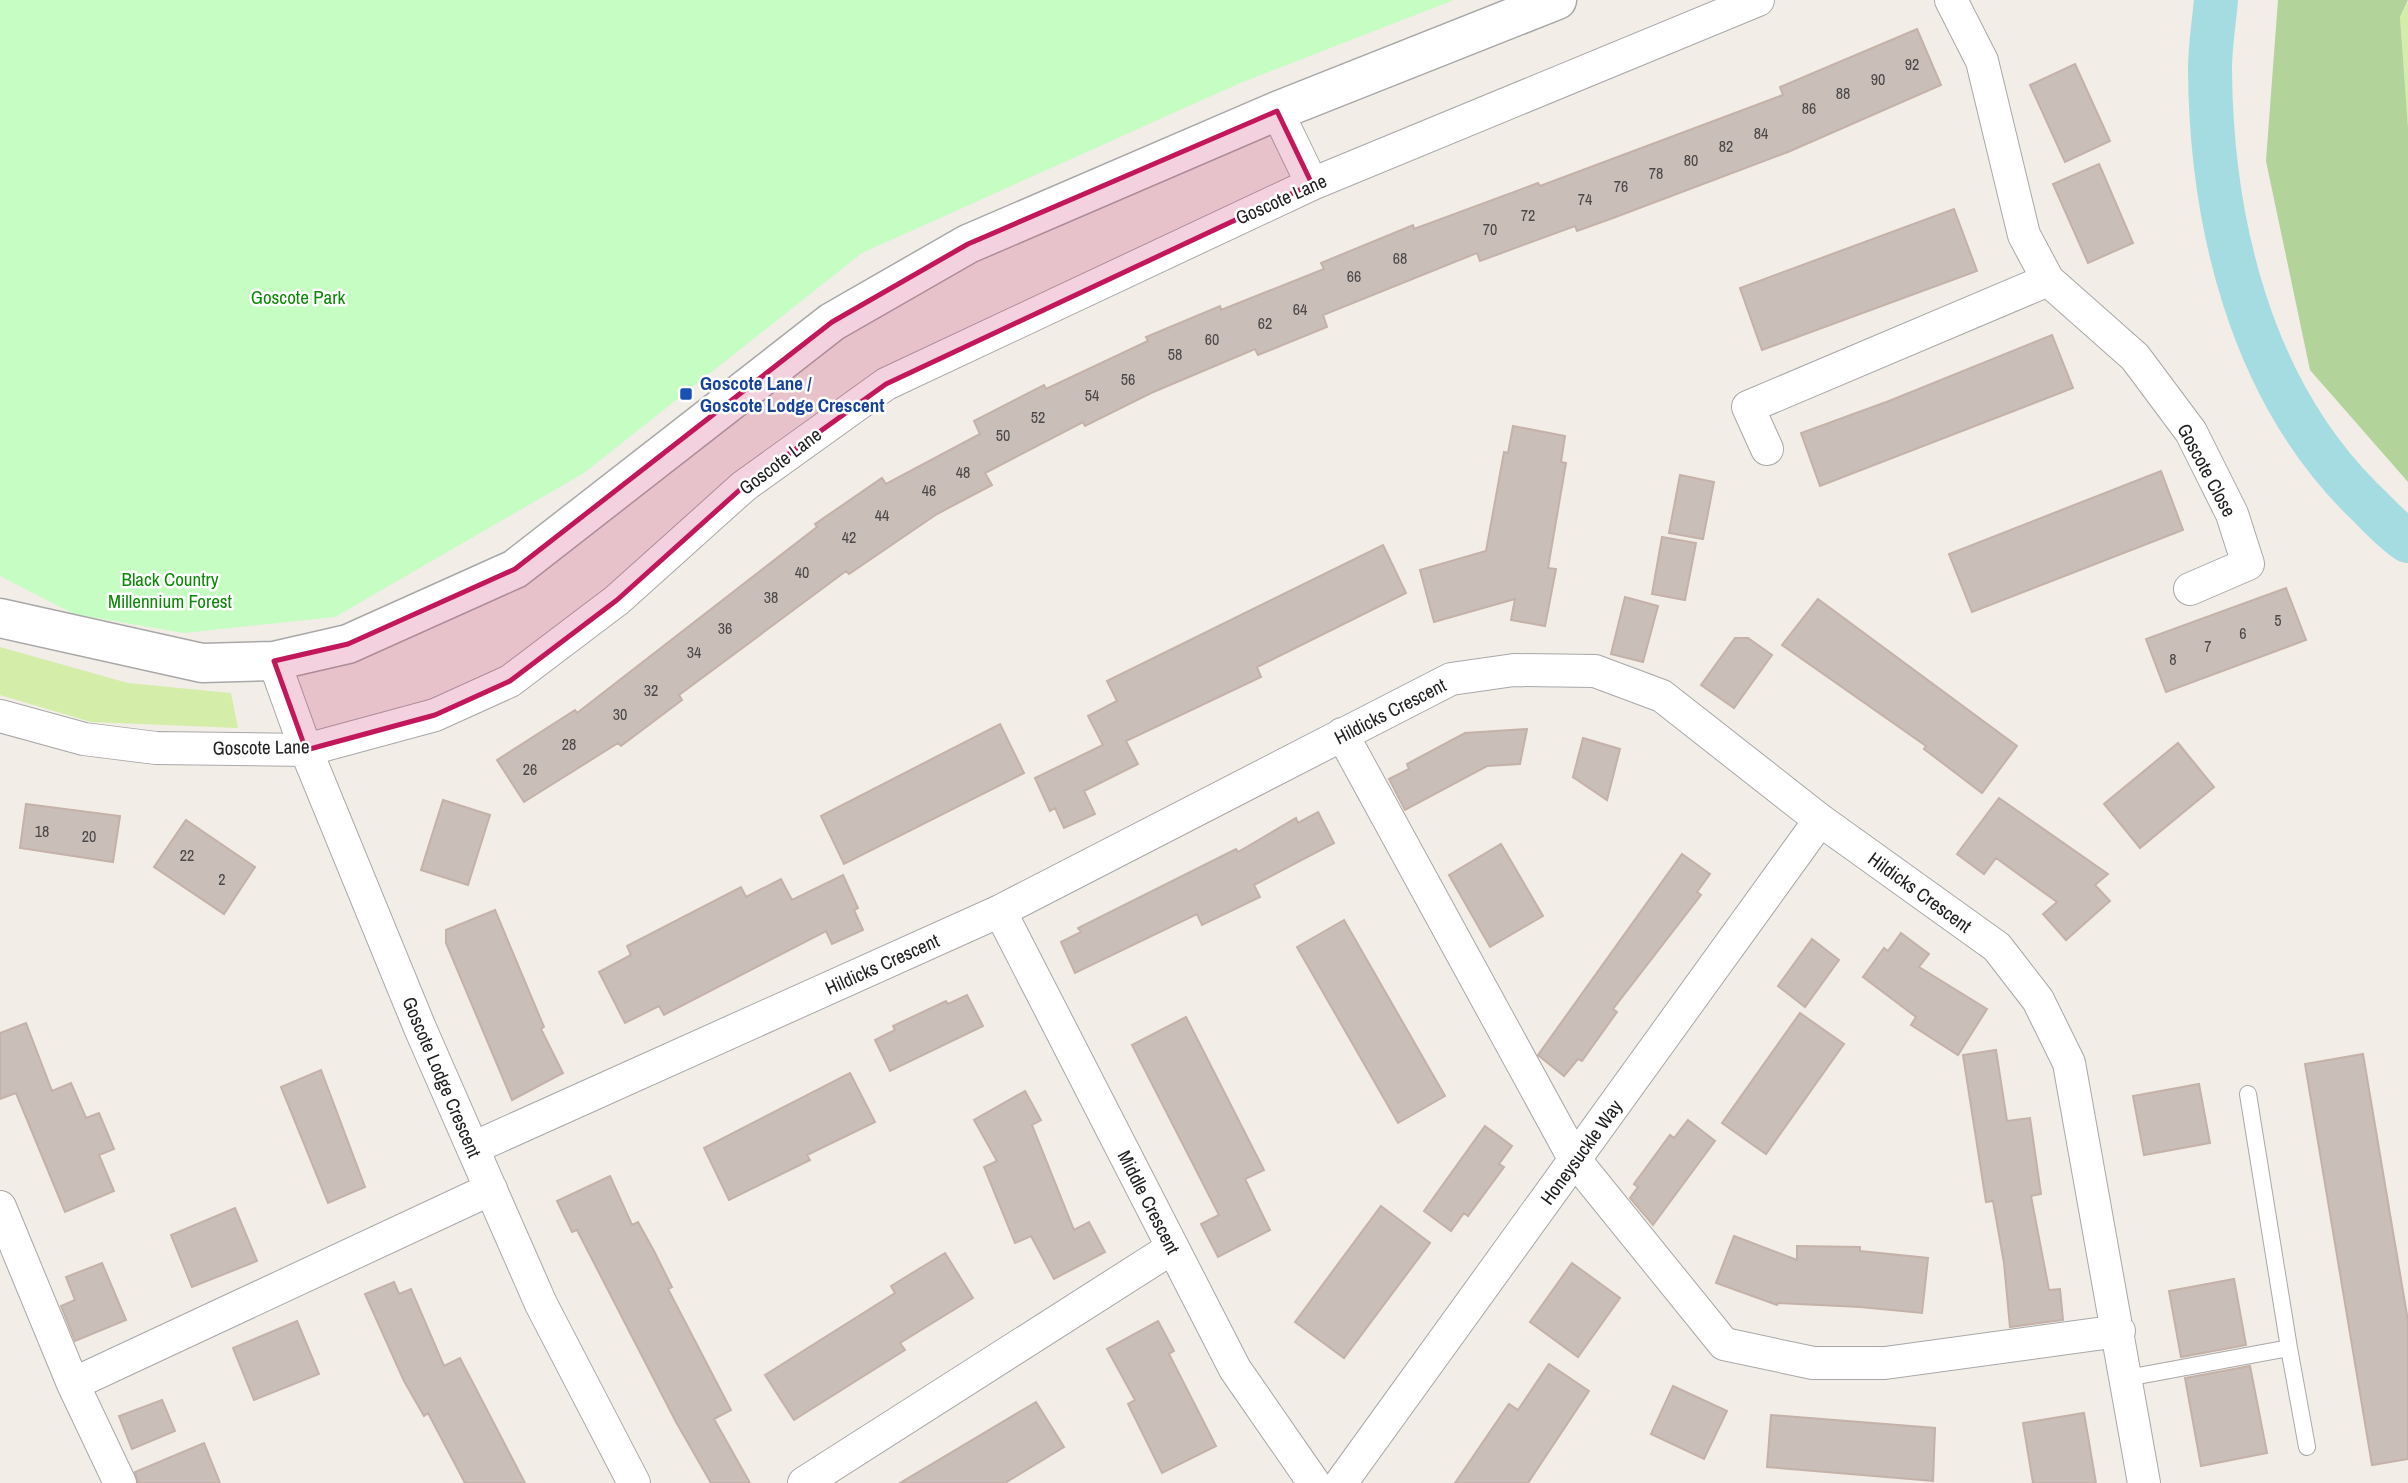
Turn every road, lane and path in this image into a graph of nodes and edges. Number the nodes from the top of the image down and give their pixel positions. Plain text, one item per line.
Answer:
1 (1556, 0) edge
2 (1758, 0) edge
3 (1951, 0) edge
4 (1277, 111) junction
5 (1312, 184) junction
6 (2048, 280) junction
7 (1767, 449) dead end
8 (2190, 589) dead end
9 (0, 618) edge
10 (274, 662) junction
11 (0, 716) edge
12 (1342, 734) junction
13 (306, 750) junction
14 (1820, 820) junction
15 (1000, 911) junction
16 (2248, 1094) dead end
17 (473, 1148) junction
18 (1575, 1160) junction
19 (491, 1189) junction
20 (0, 1207) edge
21 (1172, 1248) junction
22 (2119, 1331) junction
23 (2289, 1348) junction
24 (2127, 1378) junction
25 (74, 1384) junction
26 (2306, 1447) dead end
27 (120, 1483) edge
28 (634, 1483) edge
29 (804, 1483) edge
30 (1314, 1483) edge
31 (1341, 1483) edge
32 (2144, 1483) edge

1 - 4 street
2 - 5 street, Goscote Lane
3 - 6 street, Goscote Close
4 - 5 street
4 - 10 street
5 - 13 street, Goscote Lane
6 - 7 street
6 - 8 street, Goscote Close
9 - 10 street
10 - 13 street, Goscote Lodge Crescent
11 - 13 street, Goscote Lane
12 - 14 street, Hildicks Crescent
12 - 15 street, Hildicks Crescent
12 - 18 street
13 - 17 street, Goscote Lodge Crescent
14 - 18 street, Honeysuckle Way
14 - 22 street, Hildicks Crescent
15 - 17 street, Hildicks Crescent
15 - 21 street, Middle Crescent
16 - 23 lane
17 - 19 street, Goscote Lodge Crescent
18 - 22 street
18 - 31 street, Honeysuckle Way
19 - 25 street
19 - 28 street, Goscote Lodge Crescent
20 - 25 street
21 - 29 street
21 - 30 street, Middle Crescent
22 - 24 street, Hildicks Crescent
23 - 24 lane
23 - 26 lane
24 - 32 street, Hildicks Crescent
25 - 27 street

